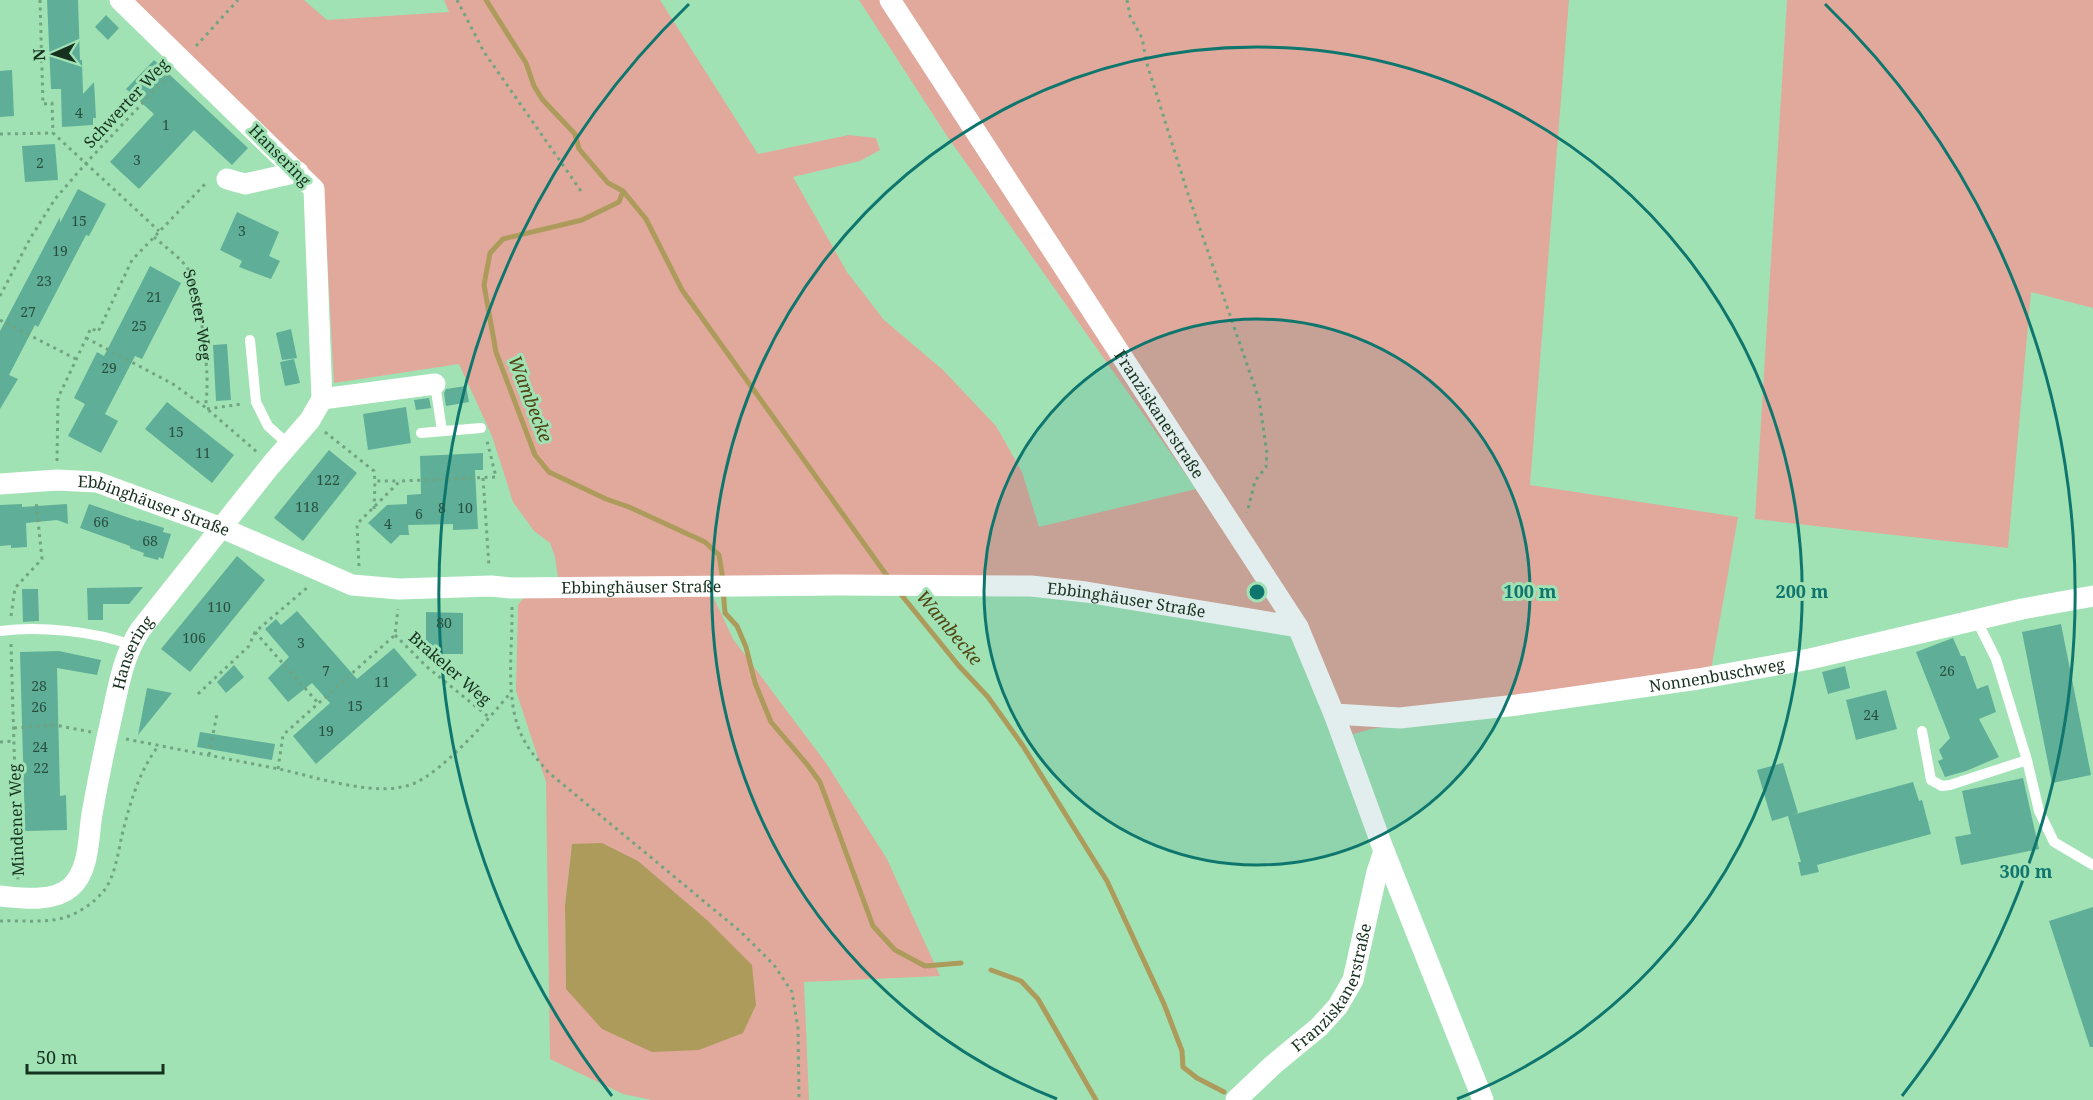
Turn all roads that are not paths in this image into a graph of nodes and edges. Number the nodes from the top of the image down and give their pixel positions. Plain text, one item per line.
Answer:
1 (120, 0) edge
2 (890, 0) edge
3 (298, 172) junction
4 (227, 179) road end
5 (250, 340) dead end
6 (435, 384) joint
7 (322, 399) junction
8 (481, 428) road end
9 (442, 431) junction
10 (421, 433) dead end
11 (290, 446) junction
12 (0, 484) edge
13 (222, 528) junction
14 (2093, 596) edge
15 (1977, 621) junction
16 (1298, 627) junction
17 (5, 630) edge
18 (130, 645) junction
19 (1334, 714) junction
20 (1922, 731) dead end
21 (2027, 760) junction
22 (1384, 851) junction
23 (2093, 865) edge
24 (10, 897) edge
25 (1236, 1100) edge
26 (1483, 1100) edge

1 - 3 street, Hansering
2 - 16 street, Franziskanerstraße
3 - 4 street
3 - 7 street, Hansering
5 - 11 lane
6 - 7 street
6 - 9 lane
7 - 11 street, Hansering
8 - 9 lane
9 - 10 lane
11 - 13 street, Hansering
12 - 13 street, Ebbinghäuser Straße
13 - 16 street, Ebbinghäuser Straße
13 - 18 street, Hansering
14 - 15 street, Nonnenbuschweg
15 - 19 street, Nonnenbuschweg
15 - 21 lane
16 - 19 street, Franziskanerstraße
17 - 18 lane
18 - 24 street, Hansering
19 - 22 street, Franziskanerstraße
20 - 21 lane
21 - 23 lane
22 - 25 street, Franziskanerstraße
22 - 26 street, Franziskanerstraße

